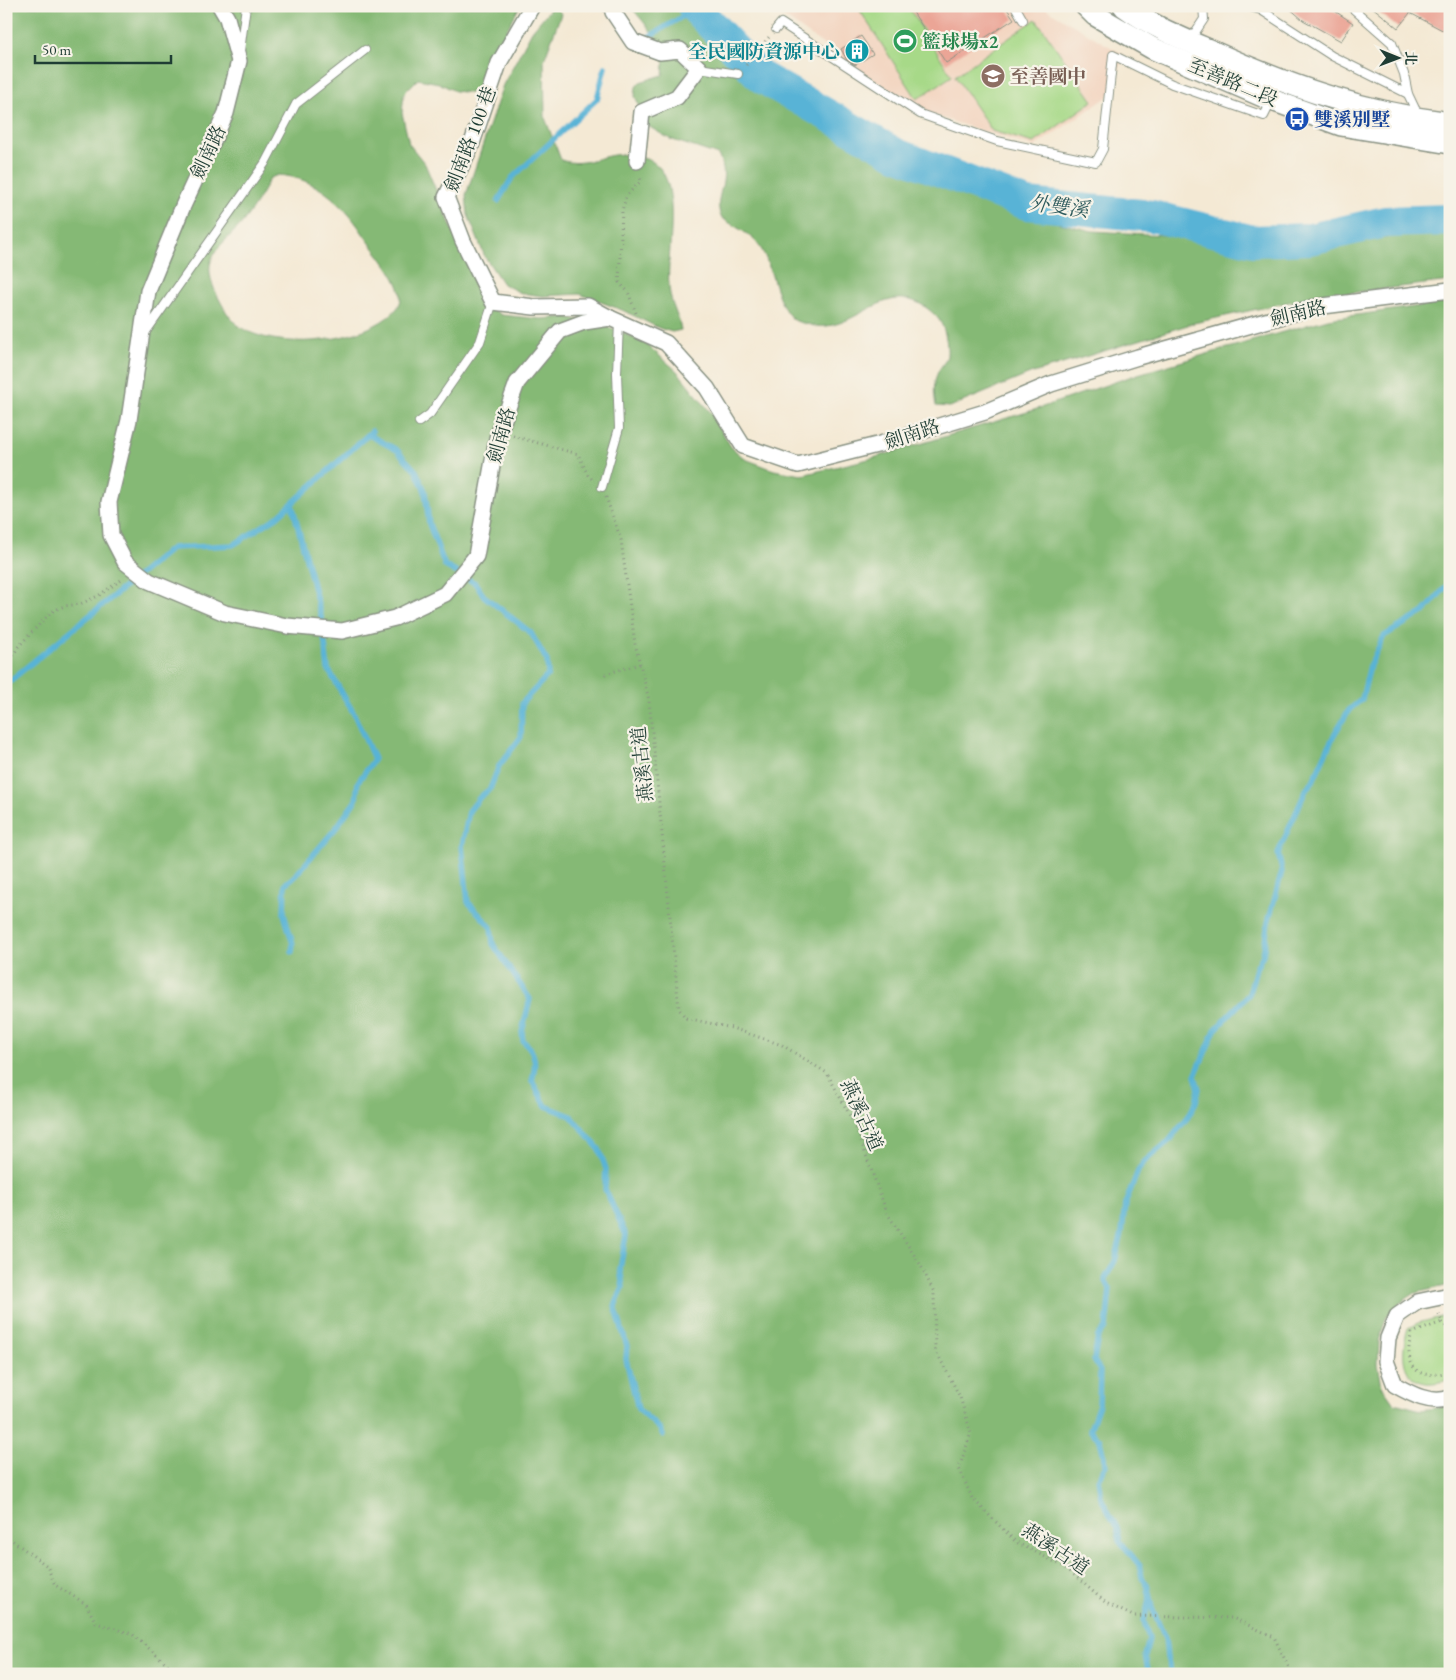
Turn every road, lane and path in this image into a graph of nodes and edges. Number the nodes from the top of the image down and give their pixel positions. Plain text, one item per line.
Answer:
1 (220, 6) edge
2 (246, 6) edge
3 (532, 6) edge
4 (612, 6) edge
5 (1015, 6) edge
6 (1086, 6) edge
7 (1124, 6) edge
8 (1203, 6) edge
9 (1247, 6) edge
10 (1350, 6) edge
11 (1023, 20) dead end
12 (776, 29) joint
13 (1189, 42) junction
14 (366, 50) dead end
15 (239, 61) junction
16 (700, 68) junction
17 (738, 74) joint
18 (1408, 94) junction
19 (1272, 100) junction
20 (1450, 123) edge
21 (1420, 129) junction
22 (1450, 143) edge
23 (637, 161) joint
24 (1450, 290) edge
25 (494, 302) junction
26 (615, 320) junction
27 (141, 339) junction
28 (419, 422) dead end
29 (510, 435) dead end
30 (602, 487) junction
31 (136, 570) junction
32 (640, 664) junction
33 (6, 669) edge
34 (605, 674) dead end
35 (1450, 1295) edge
36 (1433, 1298) junction
37 (1442, 1322) junction
38 (1450, 1331) edge
39 (1450, 1371) edge
40 (1450, 1398) edge
41 (6, 1523) edge
42 (179, 1674) edge
43 (1292, 1674) edge

1 - 15 street, 劍南路
2 - 15 lane
3 - 25 street, 劍南路 100 巷
4 - 16 street
5 - 11 lane
6 - 19 street, 至善路二段
7 - 13 street, 至善路二段
8 - 13 lane
9 - 18 lane
10 - 18 lane
12 - 17 path
12 - 19 lane
13 - 21 street, 至善路二段
14 - 27 lane
15 - 27 street, 劍南路
16 - 17 lane
16 - 23 street
18 - 21 lane
19 - 21 street, 至善路二段
20 - 21 street, 至善路二段
21 - 22 street, 至善路二段
23 - 26 path
24 - 26 street, 劍南路
25 - 26 street
25 - 28 lane
26 - 30 lane
26 - 31 street, 劍南路
27 - 31 street, 劍南路
29 - 30 path, 燕溪古道
30 - 32 path, 燕溪古道
31 - 33 path
32 - 34 path
32 - 43 path, 燕溪古道
35 - 36 street
36 - 37 path
36 - 40 street
37 - 38 path
37 - 39 path
41 - 42 path

